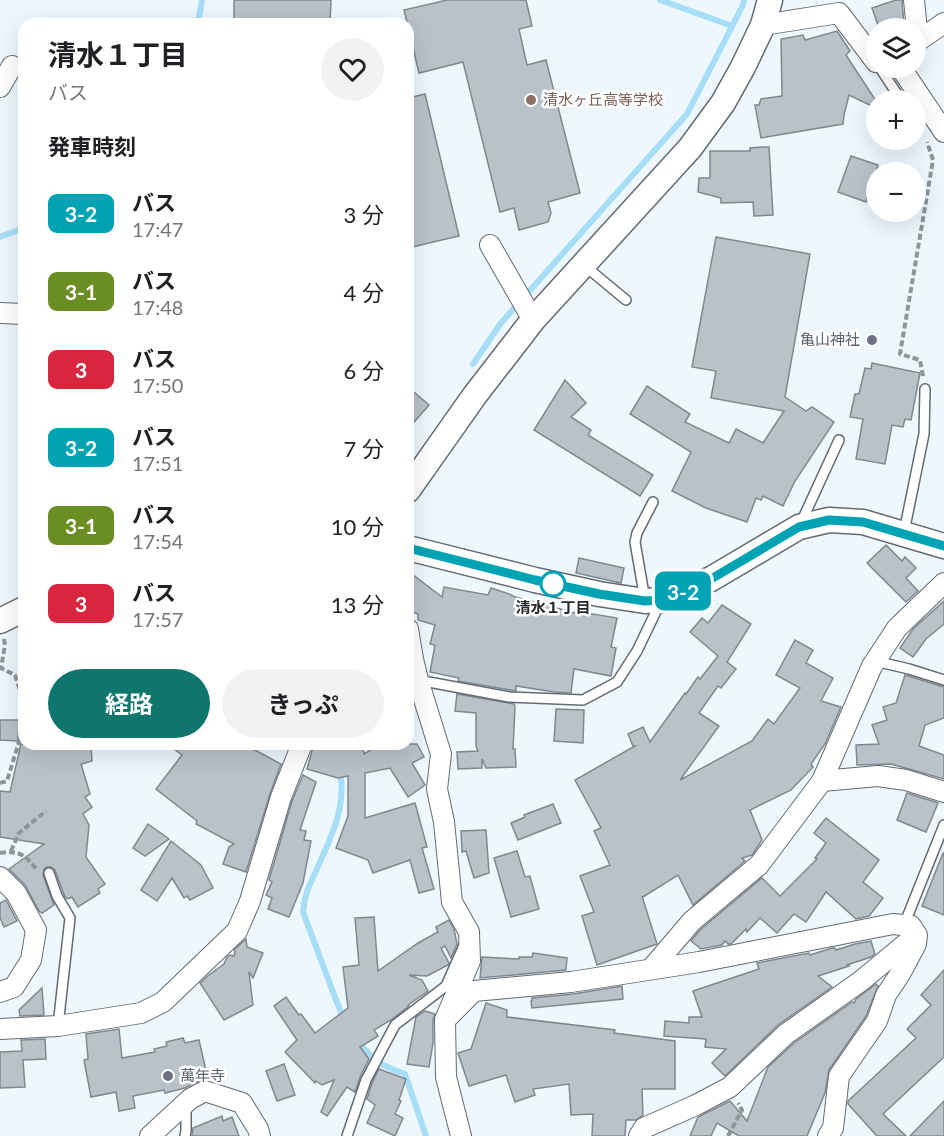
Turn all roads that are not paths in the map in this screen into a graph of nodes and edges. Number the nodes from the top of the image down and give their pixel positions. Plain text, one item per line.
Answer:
1 (770, 0) edge
2 (914, 0) edge
3 (915, 18) edge
4 (944, 23) edge
5 (763, 25) junction
6 (926, 36) edge
7 (866, 49) edge
8 (12, 66) dead end
9 (908, 78) edge
10 (0, 87) edge
11 (944, 132) edge
12 (490, 245) dead end
13 (583, 264) junction
14 (626, 300) dead end
15 (0, 313) edge
16 (18, 314) edge
17 (532, 320) junction
18 (924, 389) road end
19 (839, 440) dead end
20 (414, 481) edge
21 (653, 502) dead end
22 (799, 527) junction
23 (903, 534) junction
24 (943, 545) edge
25 (414, 549) edge
26 (944, 583) edge
27 (653, 600) junction
28 (18, 614) edge
29 (1, 628) edge
30 (875, 661) junction
31 (414, 663) edge
32 (418, 680) junction
33 (944, 680) edge
34 (300, 750) edge
35 (822, 781) junction
36 (944, 792) edge
37 (944, 825) edge
38 (49, 873) dead end
39 (0, 878) edge
40 (910, 930) junction
41 (469, 932) junction
42 (651, 969) junction
43 (0, 992) edge
44 (445, 1020) junction
45 (58, 1026) junction
46 (0, 1029) edge
47 (186, 1103) junction
48 (150, 1136) edge
49 (185, 1136) edge
50 (260, 1136) edge
51 (347, 1136) edge
52 (461, 1136) edge
53 (639, 1136) edge
54 (828, 1136) edge

1 - 5 street
2 - 3 street
4 - 6 street
5 - 7 street
5 - 13 street
8 - 10 street
9 - 11 street
12 - 17 street
13 - 14 lane
13 - 17 street
15 - 16 street
17 - 20 street
18 - 23 lane
19 - 22 lane
21 - 27 lane
22 - 23 street
22 - 27 street
23 - 24 street
25 - 27 street
26 - 30 street
27 - 32 lane
28 - 29 street
30 - 33 lane
30 - 35 street
31 - 32 street
32 - 41 street
34 - 45 street
35 - 36 street
35 - 42 street
37 - 40 lane
38 - 45 lane
39 - 43 street
40 - 42 street
40 - 53 street
40 - 54 street
41 - 44 street
41 - 51 lane
42 - 44 street
44 - 52 street
45 - 46 street
47 - 48 street
47 - 49 lane
47 - 50 street

